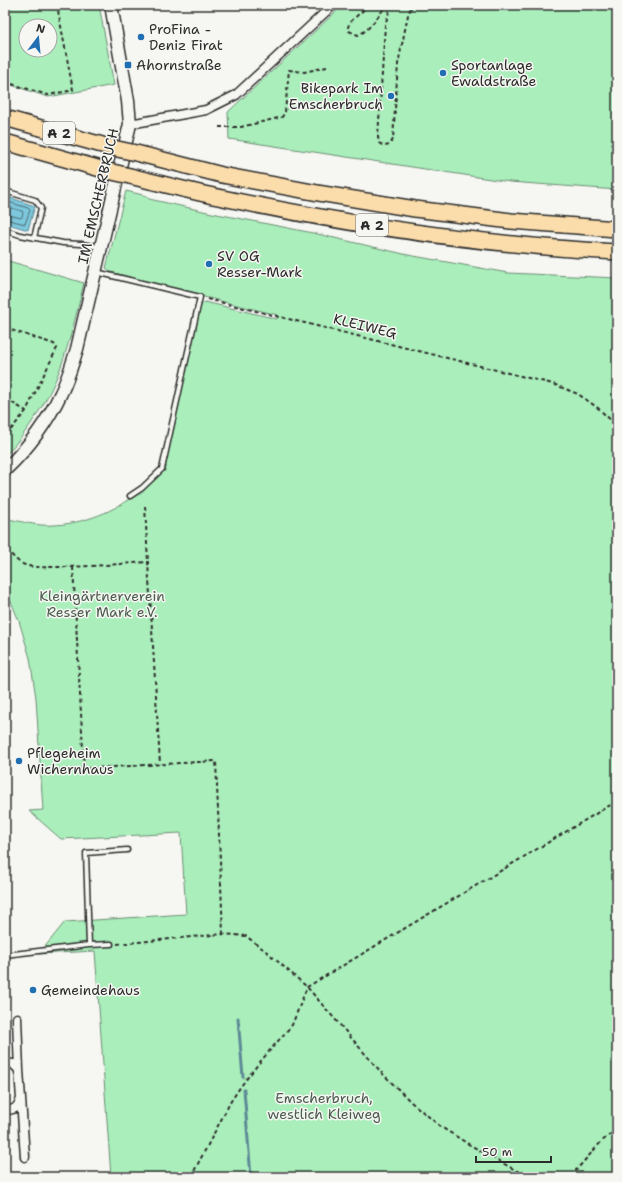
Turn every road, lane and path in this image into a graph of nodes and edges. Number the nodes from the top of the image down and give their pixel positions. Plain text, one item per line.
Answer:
1 (12, 5) edge
2 (57, 5) edge
3 (112, 5) edge
4 (333, 5) edge
5 (369, 5) edge
6 (412, 5) edge
7 (5, 6) edge
8 (327, 67) dead end
9 (5, 82) edge
10 (5, 118) edge
11 (130, 124) junction
12 (219, 127) dead end
13 (5, 142) edge
14 (5, 191) edge
15 (617, 229) edge
16 (5, 230) edge
17 (34, 238) junction
18 (101, 248) junction
19 (617, 252) edge
20 (95, 272) junction
21 (200, 297) junction
22 (5, 328) edge
23 (5, 400) edge
24 (26, 411) junction
25 (617, 426) edge
26 (5, 437) edge
27 (5, 470) edge
28 (130, 496) dead end
29 (145, 506) dead end
30 (5, 542) edge
31 (148, 562) junction
32 (73, 567) junction
33 (160, 764) junction
34 (84, 768) junction
35 (43, 771) dead end
36 (617, 801) edge
37 (128, 850) dead end
38 (223, 934) junction
39 (112, 944) joint
40 (89, 945) junction
41 (5, 955) edge
42 (307, 987) junction
43 (17, 1018) dead end
44 (5, 1063) edge
45 (18, 1070) junction
46 (20, 1101) junction
47 (5, 1110) edge
48 (617, 1129) edge
49 (25, 1157) dead end
50 (191, 1177) edge
51 (528, 1177) edge
52 (570, 1177) edge

1 - 7 path
2 - 9 path
3 - 11 street
4 - 11 street, IM EMSCHERBRUCH
5 - 6 path
8 - 12 path
10 - 15 highway, A 2, bridge
11 - 18 street, IM EMSCHERBRUCH
13 - 19 highway, A 2, bridge
14 - 17 lane
16 - 17 lane
17 - 18 lane
18 - 20 street, IM EMSCHERBRUCH
20 - 21 lane
20 - 27 street, IM EMSCHERBRUCH
21 - 25 path, KLEIWEG
21 - 28 lane
22 - 24 path
23 - 24 path
24 - 26 path
29 - 31 path
30 - 32 path
31 - 32 path
31 - 33 path
32 - 34 path
33 - 34 path
33 - 38 path
34 - 35 path
36 - 42 path
37 - 40 lane
38 - 39 path
38 - 42 path
39 - 40 lane
40 - 41 lane
42 - 50 path
42 - 51 path
43 - 45 street
44 - 45 street
45 - 46 street
46 - 47 street
46 - 49 street
48 - 52 path

